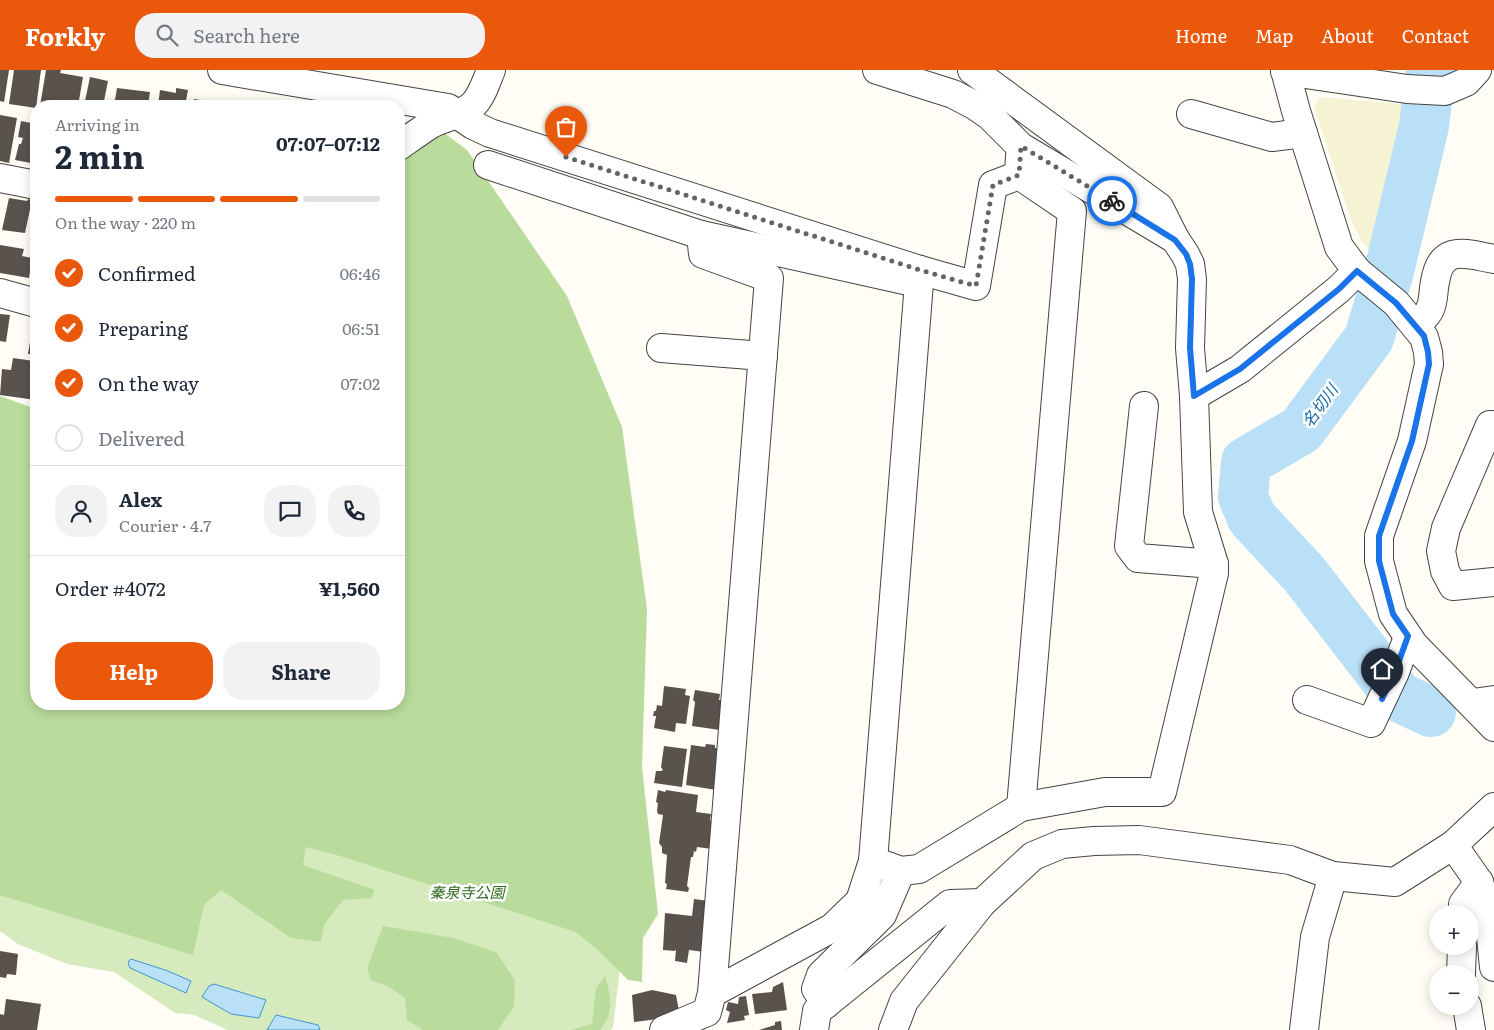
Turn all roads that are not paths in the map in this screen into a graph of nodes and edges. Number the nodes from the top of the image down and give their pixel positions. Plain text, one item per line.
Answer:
1 (222, 70) edge
2 (491, 70) edge
3 (877, 70) edge
4 (972, 70) edge
5 (1477, 70) edge
6 (1285, 71) edge
7 (460, 114) junction
8 (1192, 114) dead end
9 (1303, 134) junction
10 (405, 142) edge
11 (1021, 146) junction
12 (488, 165) dead end
13 (1019, 175) junction
14 (0, 178) edge
15 (30, 184) edge
16 (701, 234) junction
17 (1175, 240) junction
18 (1494, 259) edge
19 (1357, 271) junction
20 (919, 277) junction
21 (0, 293) edge
22 (30, 301) edge
23 (1415, 326) junction
24 (661, 348) dead end
25 (763, 356) junction
26 (1194, 396) junction
27 (1144, 406) dead end
28 (1494, 425) edge
29 (1214, 564) junction
30 (1494, 582) edge
31 (1408, 636) junction
32 (1307, 700) dead end
33 (1483, 701) edge
34 (1494, 726) edge
35 (1021, 807) junction
36 (1494, 807) edge
37 (1453, 845) junction
38 (873, 861) junction
39 (901, 871) junction
40 (1333, 876) junction
41 (1479, 882) junction
42 (982, 903) junction
43 (1463, 905) edge
44 (1494, 967) edge
45 (712, 994) junction
46 (826, 1004) junction
47 (1468, 1015) edge
48 (663, 1030) edge
49 (814, 1030) edge
50 (893, 1030) edge
51 (1304, 1030) edge
52 (1471, 1030) edge

1 - 7 street
2 - 7 street
3 - 11 street
4 - 17 street
5 - 6 street
6 - 9 street
7 - 10 street
7 - 20 street
8 - 9 street
9 - 19 street
11 - 13 street
11 - 17 street
12 - 16 street
13 - 20 street
13 - 35 street
14 - 15 street
16 - 20 street
16 - 25 street
17 - 26 street
18 - 23 street
19 - 23 street
19 - 26 street
20 - 38 street
21 - 22 street
23 - 31 street
24 - 25 street
25 - 45 street
26 - 29 street
27 - 29 street
28 - 30 street
29 - 35 street
31 - 32 street
31 - 33 street
33 - 34 street
35 - 39 street
36 - 37 street
37 - 40 street
37 - 41 street
38 - 39 street
38 - 45 street
39 - 46 street
40 - 42 street
40 - 51 street
41 - 43 street
41 - 44 street
42 - 46 street
42 - 50 street
45 - 48 street
46 - 49 street
47 - 52 street

